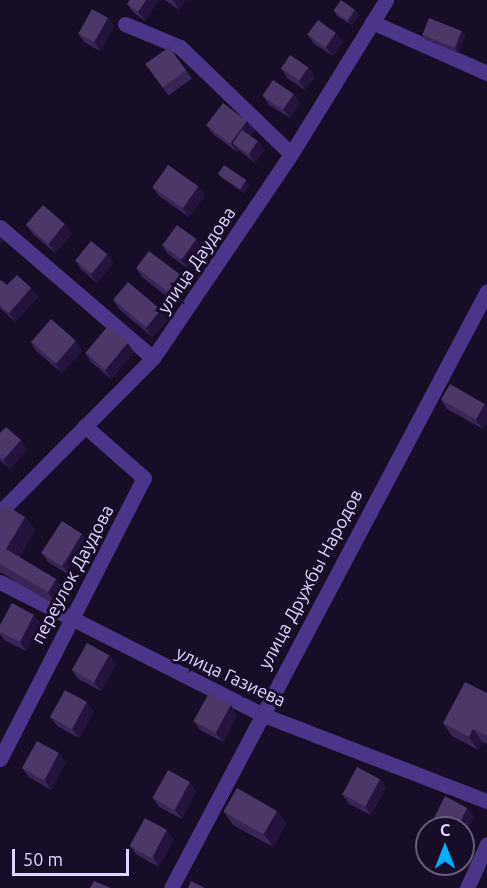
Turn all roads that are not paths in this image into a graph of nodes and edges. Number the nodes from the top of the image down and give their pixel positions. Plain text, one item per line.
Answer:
1 (386, 0) edge
2 (372, 22) junction
3 (125, 24) dead end
4 (487, 73) edge
5 (291, 154) junction
6 (0, 227) edge
7 (487, 291) edge
8 (153, 358) junction
9 (86, 426) junction
10 (0, 512) edge
11 (0, 582) edge
12 (68, 620) junction
13 (261, 714) junction
14 (0, 759) edge
15 (487, 801) edge
16 (487, 844) edge
17 (171, 888) edge
18 (467, 888) edge

1 - 2 street, улица Даудова
2 - 4 street
2 - 5 street, улица Даудова
3 - 5 street
5 - 8 street, улица Даудова
6 - 8 street
7 - 13 street, улица Дружбы Народов
8 - 9 street, улица Даудова
9 - 10 street, улица Даудова
9 - 12 street, переулок Даудова
11 - 12 street, улица Газиева
12 - 13 street, улица Газиева
12 - 14 street, переулок Даудова
13 - 15 street, улица Газиева
13 - 17 street, улица Дружбы Народов
16 - 18 street

